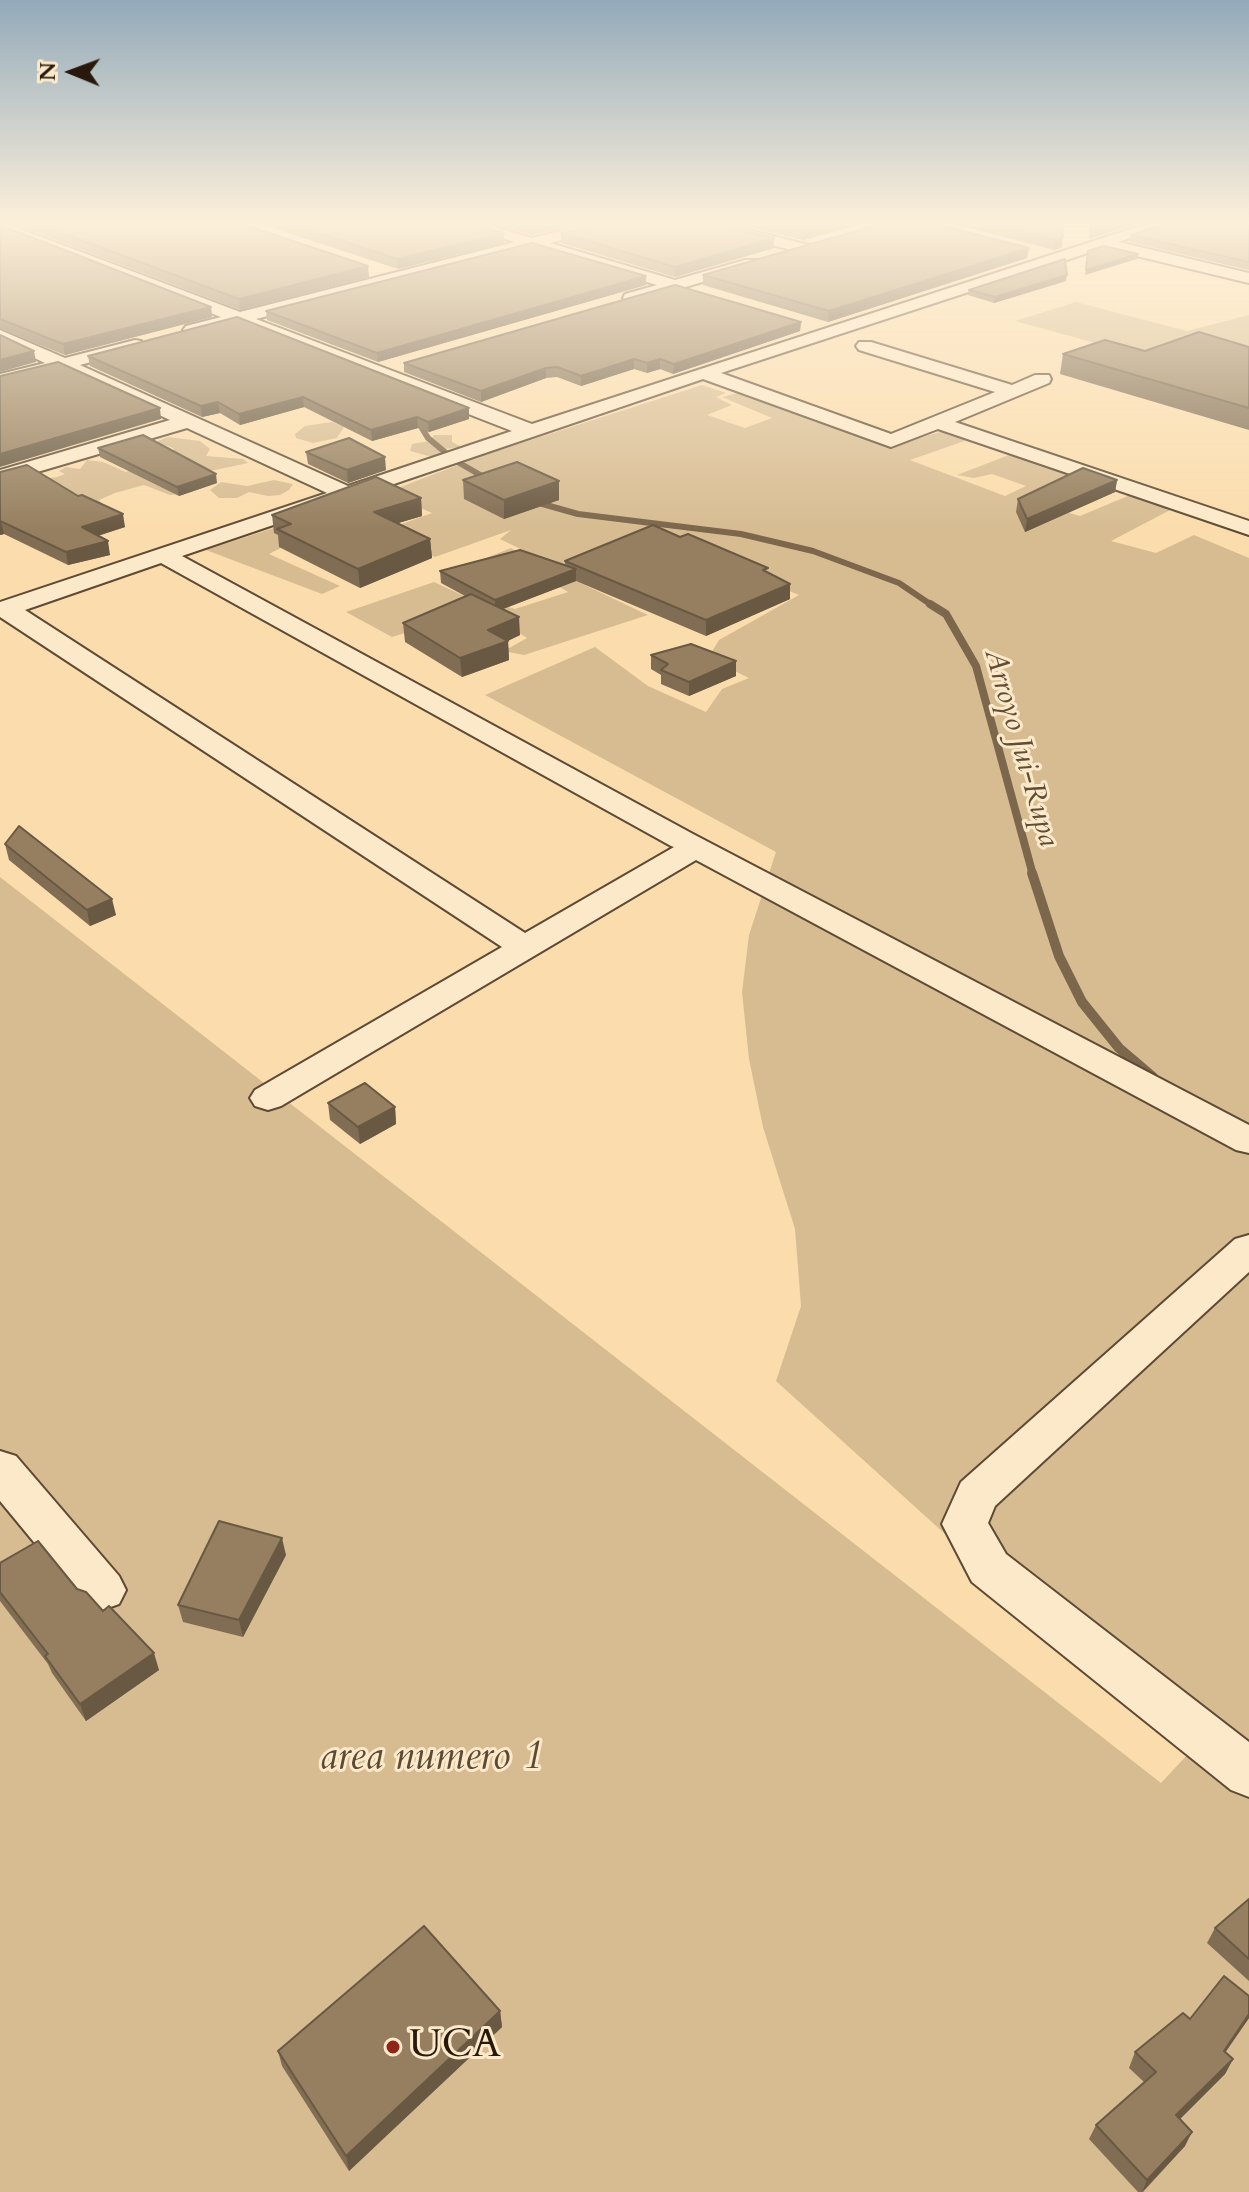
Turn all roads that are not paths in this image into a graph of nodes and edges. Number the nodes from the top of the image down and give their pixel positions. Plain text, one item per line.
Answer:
1 (206, 326) edge
2 (264, 326) edge
3 (812, 326) edge
4 (843, 326) edge
5 (828, 331) junction
6 (181, 333) edge
7 (0, 335) edge
8 (152, 341) edge
9 (865, 346) dead end
10 (405, 363) edge
11 (64, 365) junction
12 (379, 371) junction
13 (703, 373) junction
14 (1042, 379) dead end
15 (0, 380) edge
16 (1013, 391) junction
17 (189, 421) junction
18 (937, 422) junction
19 (531, 431) junction
20 (0, 477) edge
21 (346, 493) junction
22 (1249, 528) edge
23 (163, 555) junction
24 (3, 609) edge
25 (696, 847) junction
26 (526, 948) junction
27 (268, 1098) dead end
28 (1249, 1141) edge
29 (1249, 1249) edge
30 (0, 1469) edge
31 (102, 1590) dead end
32 (1249, 1773) edge

1 - 6 street
2 - 12 street
3 - 5 street
4 - 5 street
5 - 13 street
7 - 11 street
8 - 11 street
9 - 16 street
10 - 12 street
11 - 15 street
11 - 17 street
12 - 19 street
13 - 18 street
13 - 19 street
14 - 16 street
16 - 18 street
17 - 20 street
17 - 21 street
18 - 22 street
19 - 21 street
21 - 23 street
23 - 24 street
23 - 25 street
24 - 26 street
25 - 26 street
25 - 28 street
26 - 27 street
29 - 32 street
30 - 31 street

